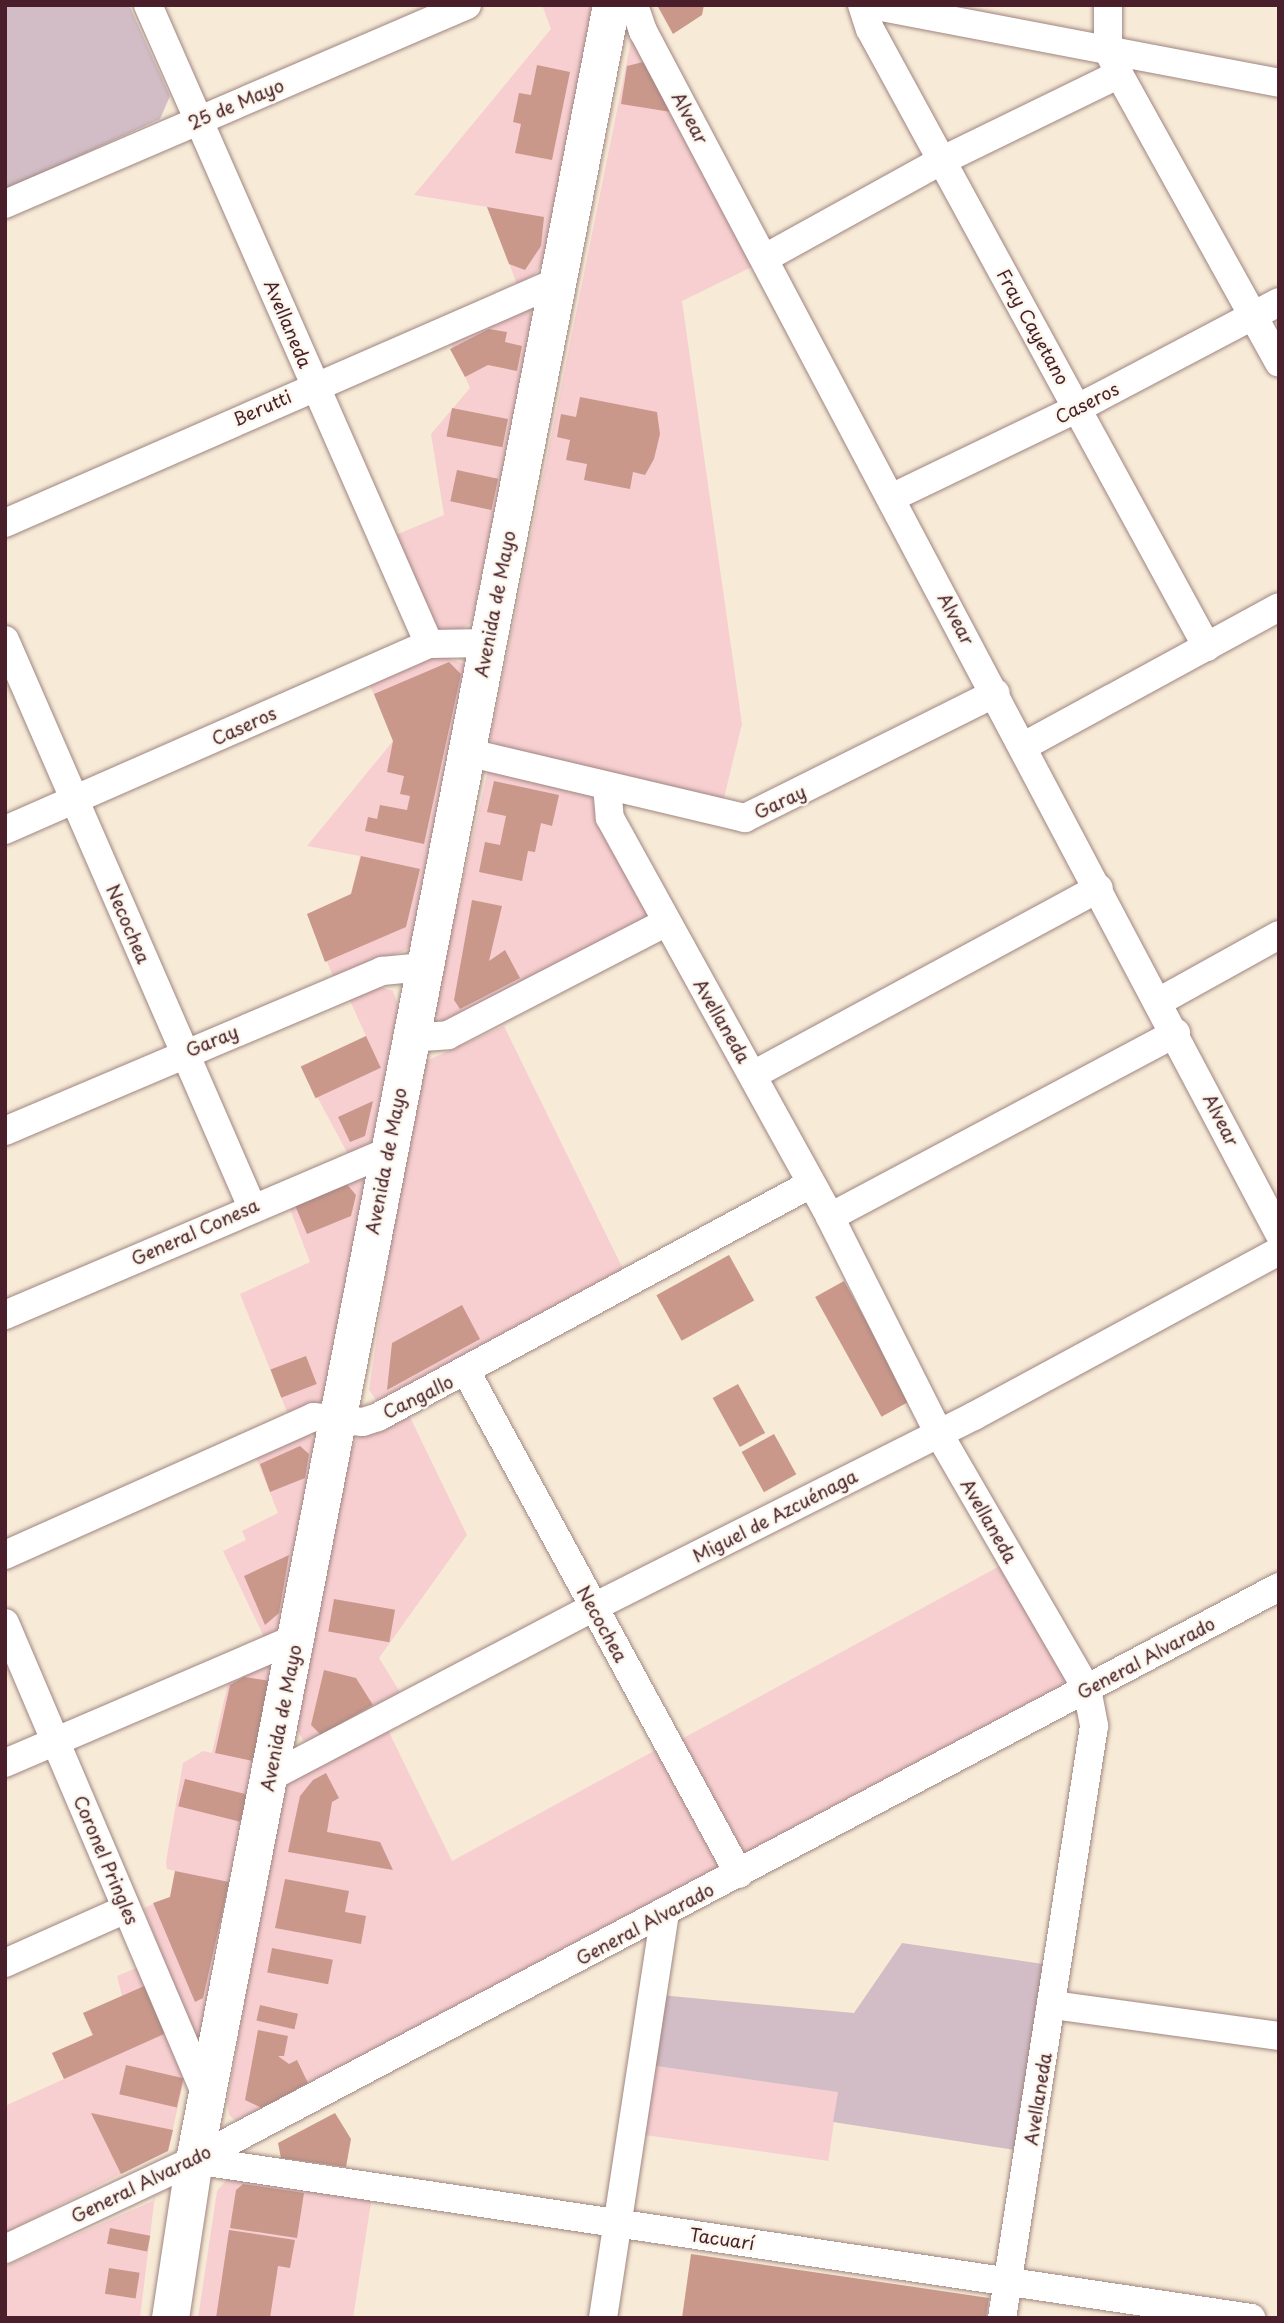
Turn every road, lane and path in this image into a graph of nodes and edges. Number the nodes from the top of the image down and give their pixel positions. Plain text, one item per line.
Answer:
1 (148, 5) edge
2 (467, 5) edge
3 (611, 5) edge
4 (634, 5) edge
5 (862, 5) edge
6 (871, 5) edge
7 (1108, 5) edge
8 (1114, 62) junction
9 (1279, 83) edge
10 (201, 119) junction
11 (942, 161) junction
12 (5, 204) edge
13 (765, 258) junction
14 (559, 281) junction
15 (1279, 302) edge
16 (1253, 315) junction
17 (1279, 363) edge
18 (314, 385) junction
19 (1078, 408) junction
20 (893, 497) junction
21 (5, 523) edge
22 (1279, 607) edge
23 (5, 640) edge
24 (429, 643) junction
25 (488, 643) junction
26 (1207, 647) junction
27 (996, 694) junction
28 (1024, 746) junction
29 (466, 752) junction
30 (607, 786) junction
31 (76, 801) junction
32 (5, 830) edge
33 (1098, 888) junction
34 (667, 922) junction
35 (1279, 935) edge
36 (424, 967) junction
37 (1160, 1001) junction
38 (1176, 1033) junction
39 (410, 1038) junction
40 (182, 1054) junction
41 (753, 1075) junction
42 (5, 1131) edge
43 (387, 1152) junction
44 (811, 1184) junction
45 (251, 1207) junction
46 (830, 1217) junction
47 (1279, 1233) edge
48 (1279, 1251) edge
49 (5, 1315) edge
50 (467, 1373) junction
51 (337, 1419) junction
52 (939, 1434) junction
53 (5, 1555) edge
54 (1279, 1587) edge
55 (592, 1608) junction
56 (5, 1623) edge
57 (296, 1639) junction
58 (1087, 1689) junction
59 (56, 1741) junction
60 (5, 1763) edge
61 (270, 1777) junction
62 (740, 1874) junction
63 (126, 1909) junction
64 (665, 1914) junction
65 (5, 1963) edge
66 (1053, 2005) junction
67 (1279, 2036) edge
68 (207, 2097) junction
69 (194, 2160) junction
70 (618, 2223) junction
71 (5, 2249) edge
72 (1009, 2280) junction
73 (170, 2318) edge
74 (603, 2318) edge
75 (1002, 2318) edge
76 (1251, 2318) edge

1 - 10 street, Avellaneda
2 - 10 street, 25 de Mayo
3 - 14 main road, Avenida de Mayo
4 - 13 street, Alvear
5 - 11 street, Fray Cayetano
6 - 8 street
7 - 8 street
8 - 9 street
8 - 11 street
8 - 16 street
10 - 12 street, 25 de Mayo
10 - 18 street, Avellaneda
11 - 13 street
11 - 19 street, Fray Cayetano
13 - 20 street, Alvear
14 - 18 street, Berutti
14 - 25 main road, Avenida de Mayo
15 - 16 street, Caseros
16 - 17 street
16 - 19 street, Caseros
18 - 21 street, Berutti
18 - 24 street, Avellaneda
19 - 20 street, Caseros
19 - 26 street, Fray Cayetano
20 - 27 street, Alvear
22 - 26 street
23 - 31 street, Necochea
24 - 25 street, Caseros
24 - 31 street, Caseros
25 - 29 main road, Avenida de Mayo
26 - 28 street
27 - 28 street, Alvear
27 - 30 street, Garay
28 - 33 street, Alvear
29 - 30 street, Garay
29 - 36 main road, Avenida de Mayo
30 - 34 street, Avellaneda
31 - 32 street, Caseros
31 - 40 street, Necochea
33 - 37 street, Alvear
33 - 41 street
34 - 39 street
34 - 41 street, Avellaneda
35 - 37 street
36 - 39 main road, Avenida de Mayo
36 - 40 street, Garay
37 - 38 street, Alvear
38 - 46 street
38 - 47 street, Alvear
39 - 43 main road, Avenida de Mayo
40 - 42 street, Garay
40 - 45 street, Necochea
41 - 44 street, Avellaneda
43 - 45 street, General Conesa
43 - 51 main road, Avenida de Mayo
44 - 46 street, Avellaneda
44 - 50 street, Cangallo
45 - 49 street, General Conesa
46 - 52 street, Avellaneda
48 - 52 street, Miguel de Azcuénaga
50 - 51 street, Cangallo
50 - 55 street, Necochea
51 - 53 street, Cangallo
51 - 57 main road, Avenida de Mayo
52 - 55 street, Miguel de Azcuénaga
52 - 58 street, Avellaneda
54 - 58 street, General Alvarado
55 - 61 street, Miguel de Azcuénaga
55 - 62 street, Necochea
56 - 59 street, Coronel Pringles
57 - 59 street
57 - 61 main road, Avenida de Mayo
58 - 62 street, General Alvarado
58 - 66 street, Avellaneda
59 - 60 street
59 - 63 street, Coronel Pringles
61 - 68 main road, Avenida de Mayo
62 - 64 street, General Alvarado
63 - 65 street
63 - 68 street, Coronel Pringles
64 - 69 street, General Alvarado
64 - 70 street
66 - 67 street
66 - 72 street, Avellaneda
68 - 69 main road, Avenida de Mayo
69 - 70 street, Tacuarí
69 - 71 street, General Alvarado
69 - 73 main road, Avenida de Mayo
70 - 72 street, Tacuarí
70 - 74 street
72 - 75 street, Avellaneda
72 - 76 street, Tacuarí

